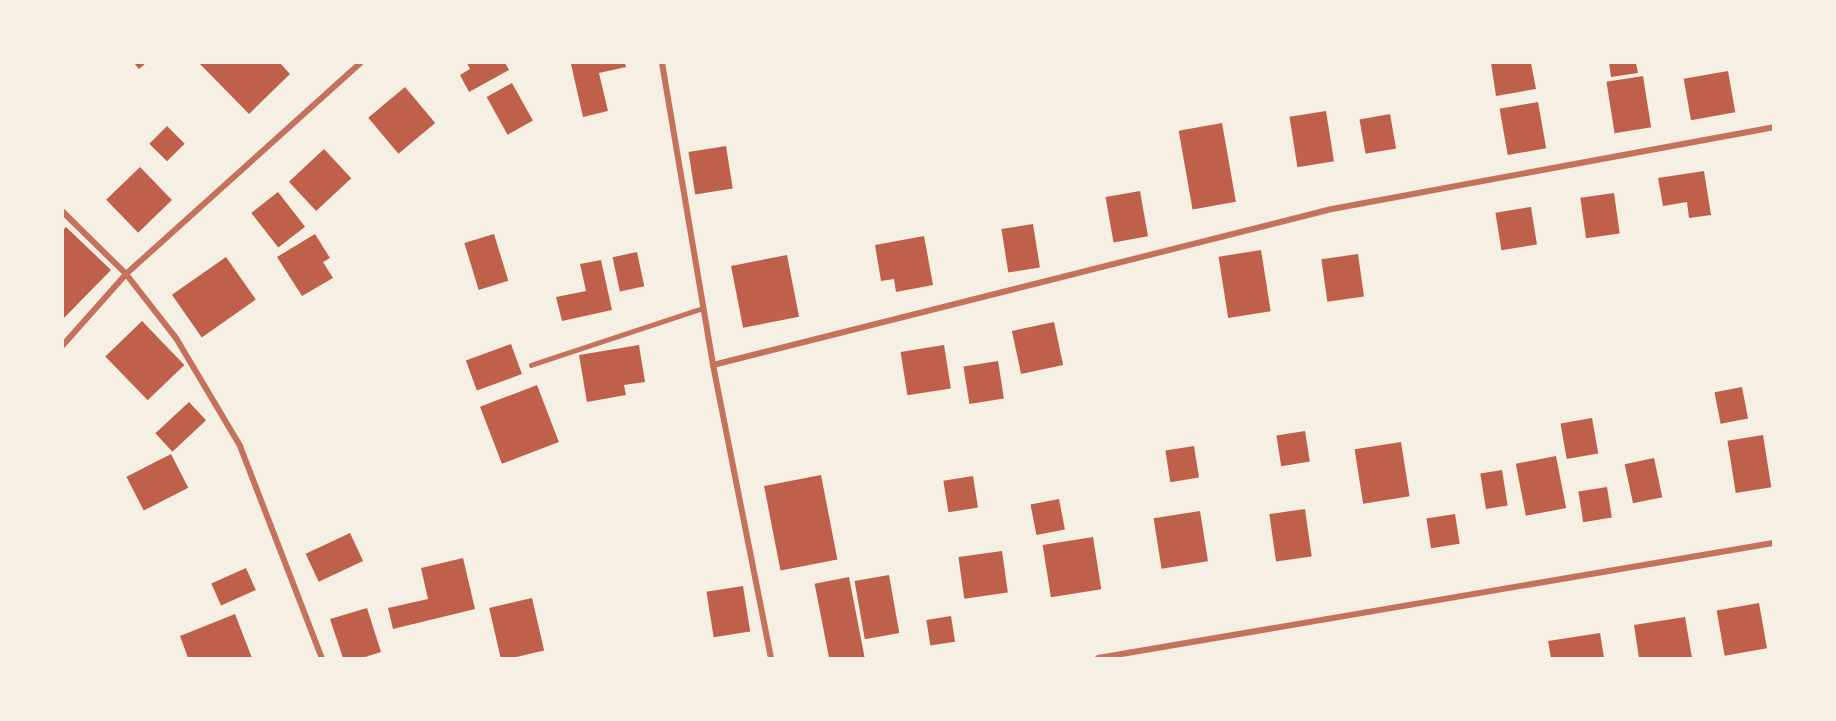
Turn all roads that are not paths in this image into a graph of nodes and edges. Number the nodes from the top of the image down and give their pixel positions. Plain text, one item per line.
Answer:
1 (360, 63) edge
2 (662, 63) edge
3 (1773, 127) edge
4 (63, 212) edge
5 (126, 274) junction
6 (703, 308) junction
7 (63, 345) edge
8 (531, 366) dead end
9 (713, 366) junction
10 (1773, 543) edge
11 (322, 658) edge
12 (771, 658) edge
13 (1098, 658) edge

1 - 5 street
2 - 6 street
3 - 9 street
4 - 5 street
5 - 7 street
5 - 11 street
6 - 8 lane
6 - 9 street
9 - 12 street
10 - 13 street

